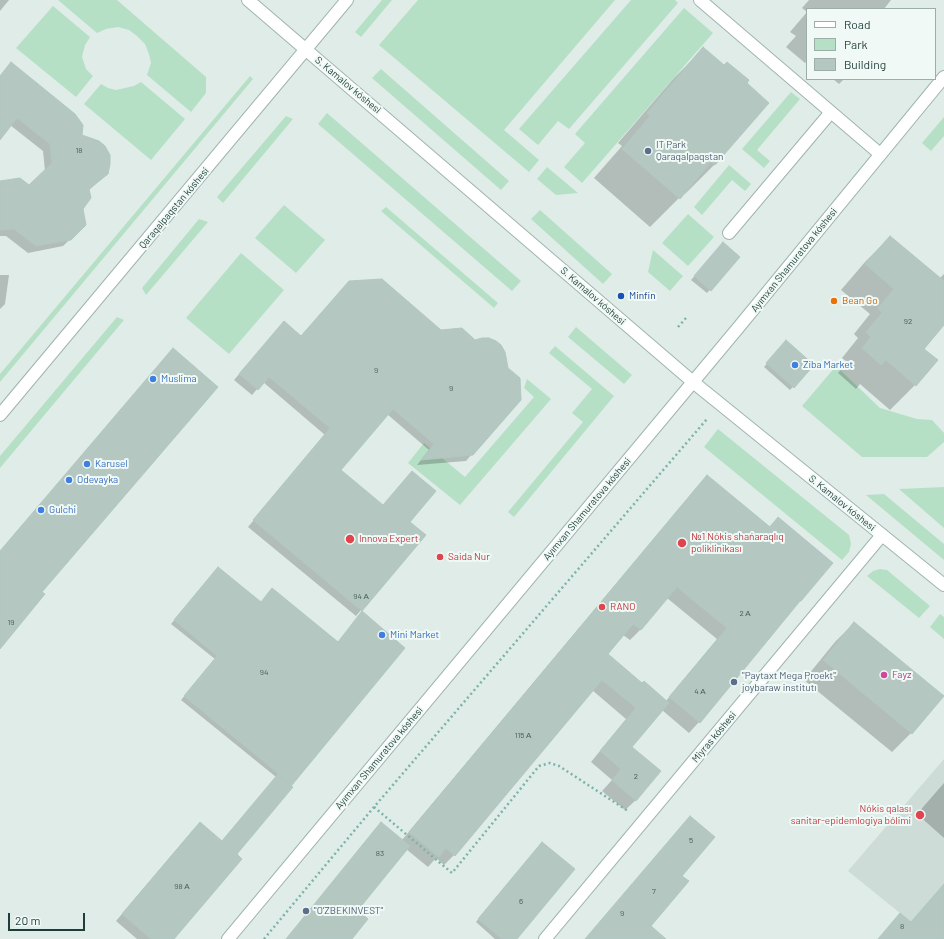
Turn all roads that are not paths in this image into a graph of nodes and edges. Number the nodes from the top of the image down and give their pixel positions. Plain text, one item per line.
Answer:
1 (248, 0) edge
2 (347, 0) edge
3 (700, 0) edge
4 (306, 50) junction
5 (944, 77) edge
6 (831, 112) junction
7 (880, 154) junction
8 (729, 233) dead end
9 (693, 382) junction
10 (0, 415) edge
11 (882, 535) junction
12 (944, 585) edge
13 (228, 939) edge
14 (545, 939) edge

1 - 4 street, S. Kamalov kóshesi
2 - 4 street, Qaraqalpaqstan kóshesi
3 - 6 street
4 - 9 street, S. Kamalov kóshesi
4 - 10 street, Qaraqalpaqstan kóshesi
5 - 7 street, Ayımxan Shamuratova kóshesi
6 - 7 street
6 - 8 street
7 - 9 street, Ayımxan Shamuratova kóshesi
9 - 11 street, S. Kamalov kóshesi
9 - 13 street, Ayımxan Shamuratova kóshesi
11 - 12 street, S. Kamalov kóshesi
11 - 14 street, Miyras kóshesi

